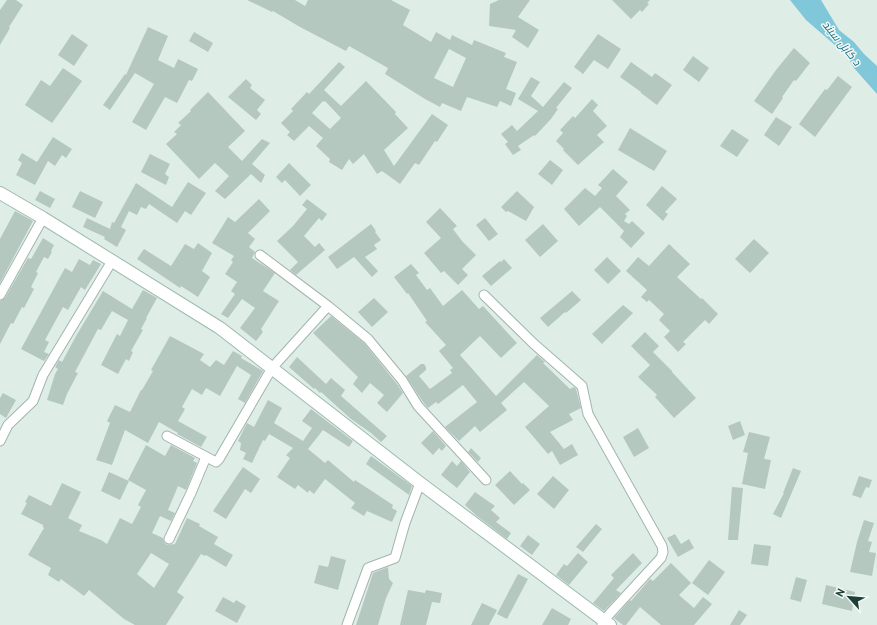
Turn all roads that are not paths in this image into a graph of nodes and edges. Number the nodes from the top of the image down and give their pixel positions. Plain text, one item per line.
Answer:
1 (0, 193) edge
2 (43, 218) junction
3 (260, 255) dead end
4 (112, 261) junction
5 (0, 295) edge
6 (484, 295) dead end
7 (328, 306) junction
8 (272, 368) junction
9 (167, 436) dead end
10 (0, 441) edge
11 (206, 457) junction
12 (486, 480) dead end
13 (420, 483) junction
14 (169, 539) dead end
15 (605, 624) edge
16 (347, 625) edge

1 - 2 main road
2 - 4 main road
2 - 5 street
3 - 7 street
4 - 8 main road
4 - 10 street
6 - 15 street
7 - 8 street
7 - 12 street
8 - 11 street
8 - 13 main road
9 - 11 street
11 - 14 street
13 - 15 main road
13 - 16 street

